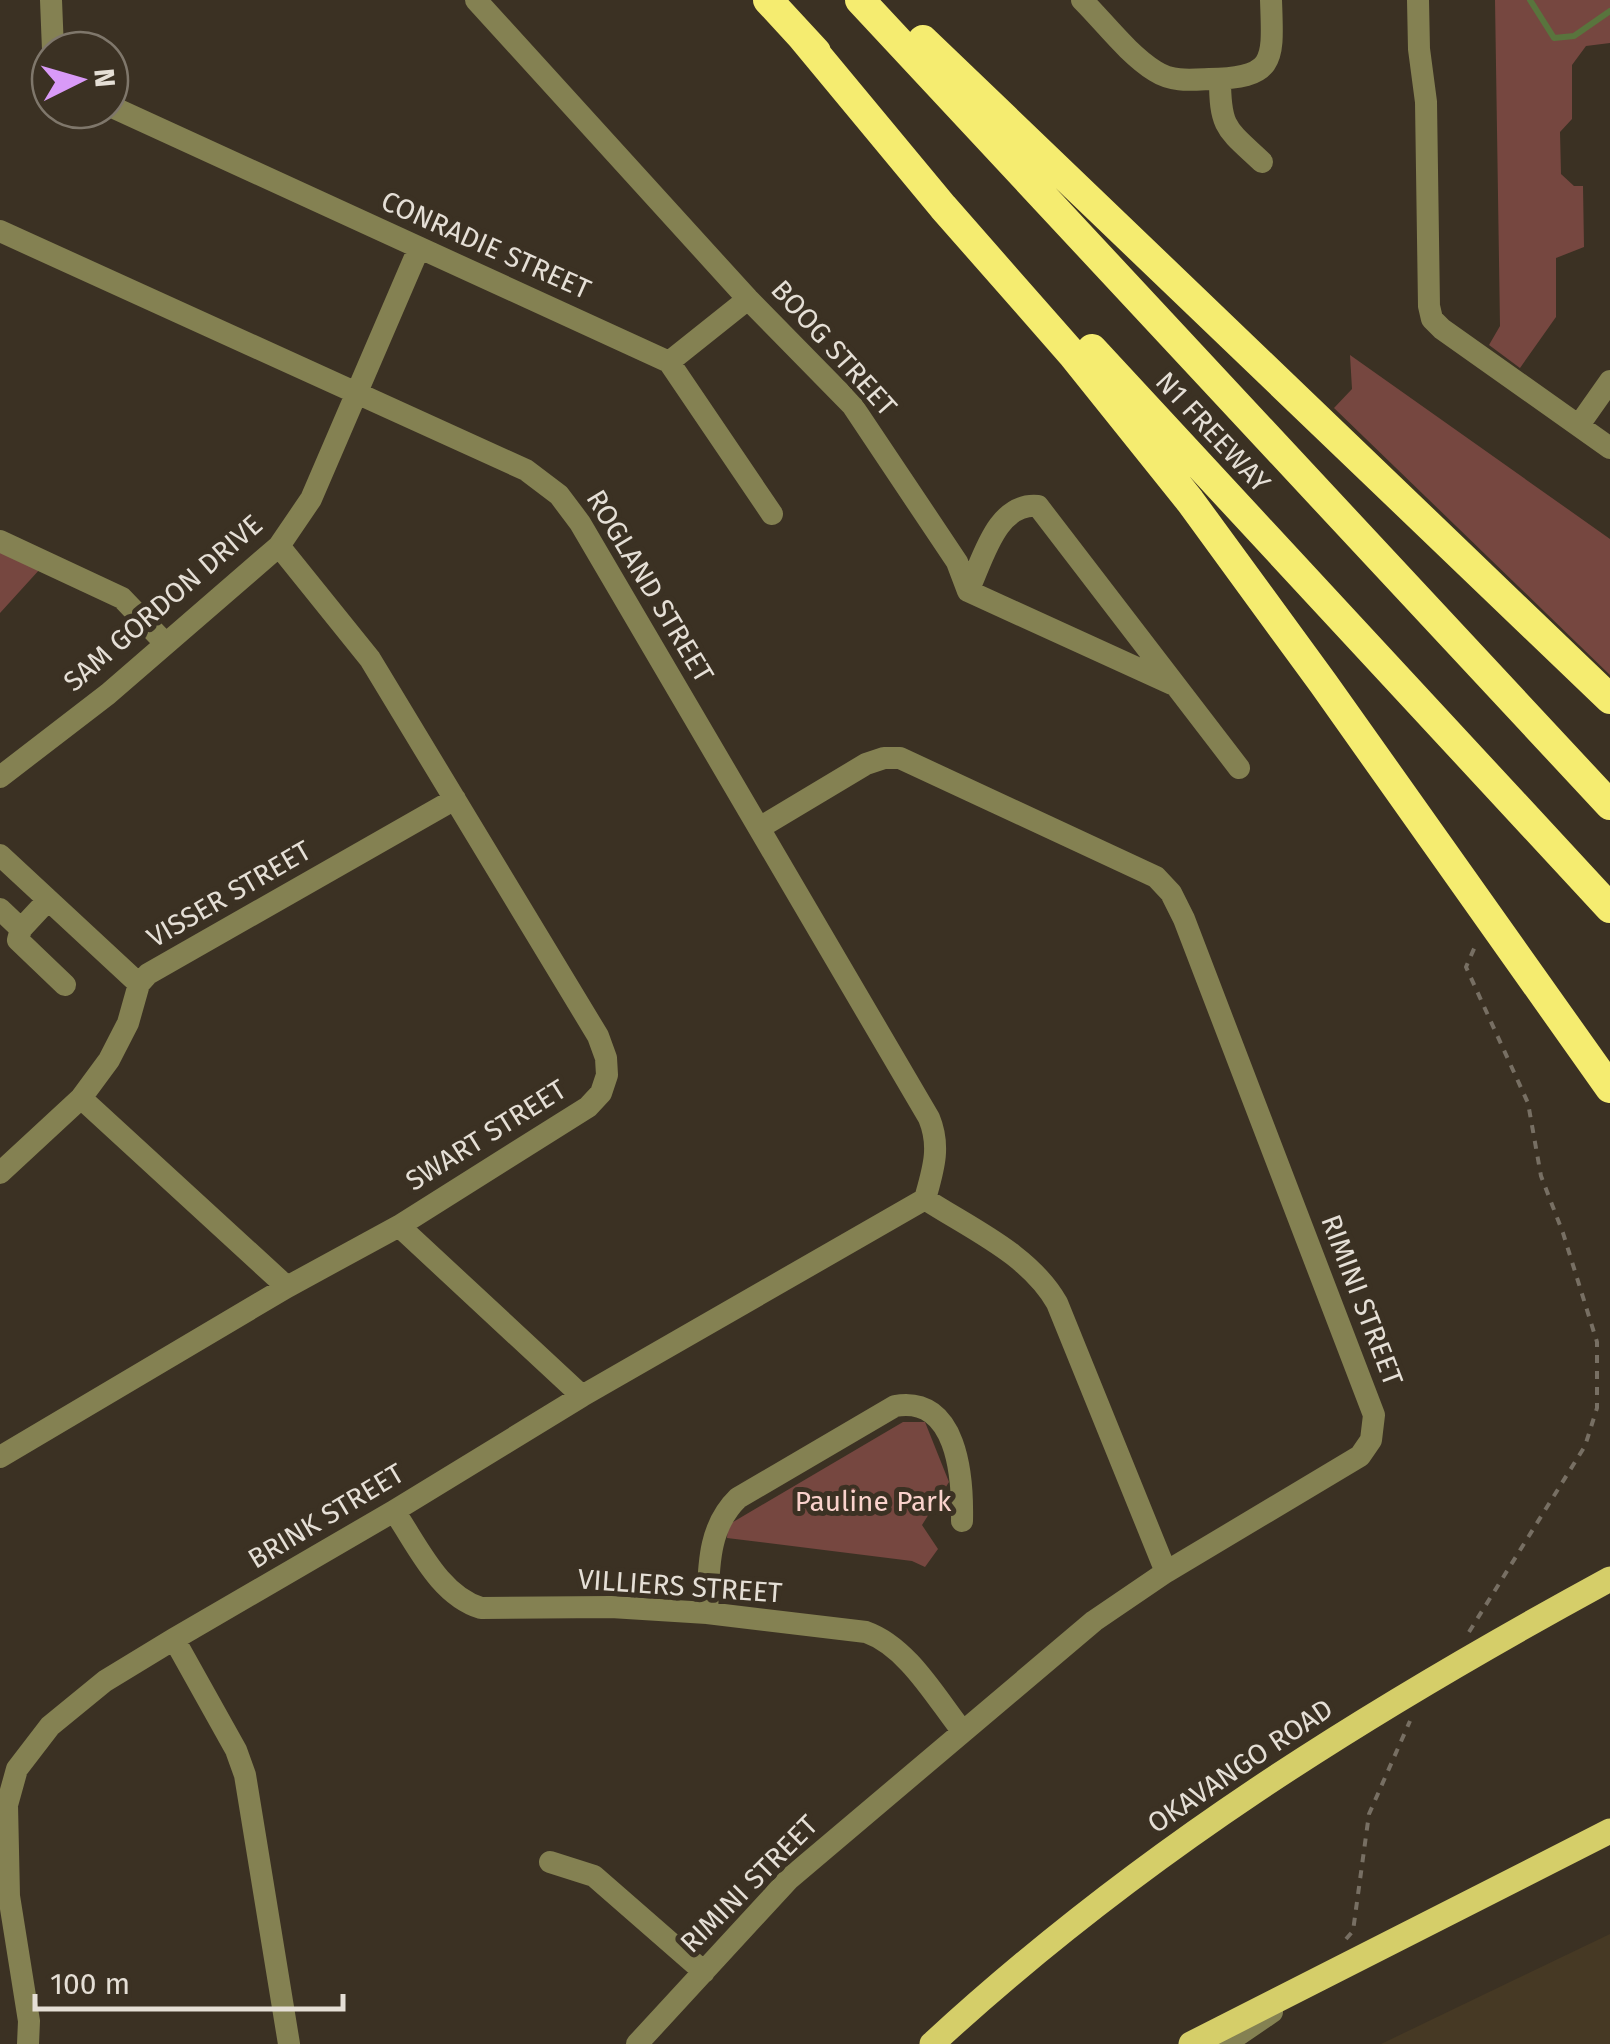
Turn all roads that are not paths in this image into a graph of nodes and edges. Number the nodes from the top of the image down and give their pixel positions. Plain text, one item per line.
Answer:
1 (51, 0) edge
2 (476, 0) edge
3 (768, 0) edge
4 (860, 0) edge
5 (878, 0) edge
6 (1082, 0) edge
7 (1271, 0) edge
8 (1418, 0) edge
9 (52, 30) edge
10 (802, 37) junction
11 (1220, 79) junction
12 (130, 115) edge
13 (1262, 162) dead end
14 (0, 232) edge
15 (418, 248) junction
16 (748, 299) junction
17 (669, 362) junction
18 (1610, 381) edge
19 (356, 392) junction
20 (1579, 425) junction
21 (1610, 448) edge
22 (772, 514) dead end
23 (0, 541) edge
24 (280, 546) junction
25 (968, 590) junction
26 (166, 643) junction
27 (1172, 684) junction
28 (1610, 699) edge
29 (1239, 768) dead end
30 (0, 777) edge
31 (455, 799) junction
32 (1610, 805) edge
33 (760, 828) junction
34 (0, 855) edge
35 (48, 900) junction
36 (1610, 908) edge
37 (0, 909) edge
38 (21, 928) junction
39 (139, 984) junction
40 (65, 985) dead end
41 (1610, 1088) edge
42 (81, 1098) junction
43 (0, 1174) edge
44 (925, 1199) junction
45 (399, 1226) junction
46 (287, 1286) junction
47 (582, 1396) junction
48 (0, 1457) edge
49 (394, 1511) junction
50 (962, 1521) dead end
51 (1166, 1572) junction
52 (1610, 1579) edge
53 (707, 1614) junction
54 (174, 1640) junction
55 (963, 1732) junction
56 (8, 1765) edge
57 (1610, 1832) edge
58 (550, 1862) dead end
59 (5, 1896) edge
60 (704, 1972) junction
61 (1302, 1987) junction
62 (28, 2044) edge
63 (290, 2044) edge
64 (636, 2044) edge
65 (932, 2044) edge
66 (1191, 2044) edge
67 (1225, 2044) edge

1 - 9 street
2 - 16 street, BOOG STREET
3 - 10 highway, N1 FREEWAY
4 - 32 highway, N1 FREEWAY
5 - 28 highway
6 - 11 street
7 - 11 street
8 - 20 street
10 - 36 highway, N1 FREEWAY
10 - 41 highway
11 - 13 street
12 - 15 street, CONRADIE STREET
14 - 19 street, ROGLAND STREET
15 - 17 street, CONRADIE STREET
15 - 19 street, SAM GORDON DRIVE
16 - 17 street
16 - 25 street, BOOG STREET
17 - 22 street
18 - 20 street
19 - 24 street, SAM GORDON DRIVE
19 - 33 street, ROGLAND STREET
20 - 21 street
23 - 26 street
24 - 26 street, SAM GORDON DRIVE
24 - 31 street, SWART STREET
25 - 27 street
25 - 27 street
26 - 30 street, SAM GORDON DRIVE
27 - 29 street
31 - 39 street, VISSER STREET
31 - 45 street, SWART STREET
33 - 44 street, ROGLAND STREET
33 - 51 street, RIMINI STREET
34 - 35 street
35 - 38 street
35 - 39 street
37 - 38 street
38 - 40 street
39 - 42 street, VISSER STREET
42 - 43 street, VISSER STREET
42 - 46 street
44 - 47 street, BRINK STREET
44 - 51 street
45 - 46 street, SWART STREET
45 - 47 street
46 - 48 street, SWART STREET
47 - 49 street, BRINK STREET
49 - 53 street, VILLIERS STREET
49 - 54 street, BRINK STREET
50 - 53 street
51 - 55 street, RIMINI STREET
52 - 65 main road, OKAVANGO ROAD
53 - 55 street, VILLIERS STREET
54 - 56 street, BRINK STREET
54 - 63 street
55 - 60 street, RIMINI STREET
56 - 59 street, BRINK STREET
57 - 61 main road
58 - 60 street
59 - 62 street, BRINK STREET
60 - 64 street, RIMINI STREET
61 - 66 main road
61 - 67 street

